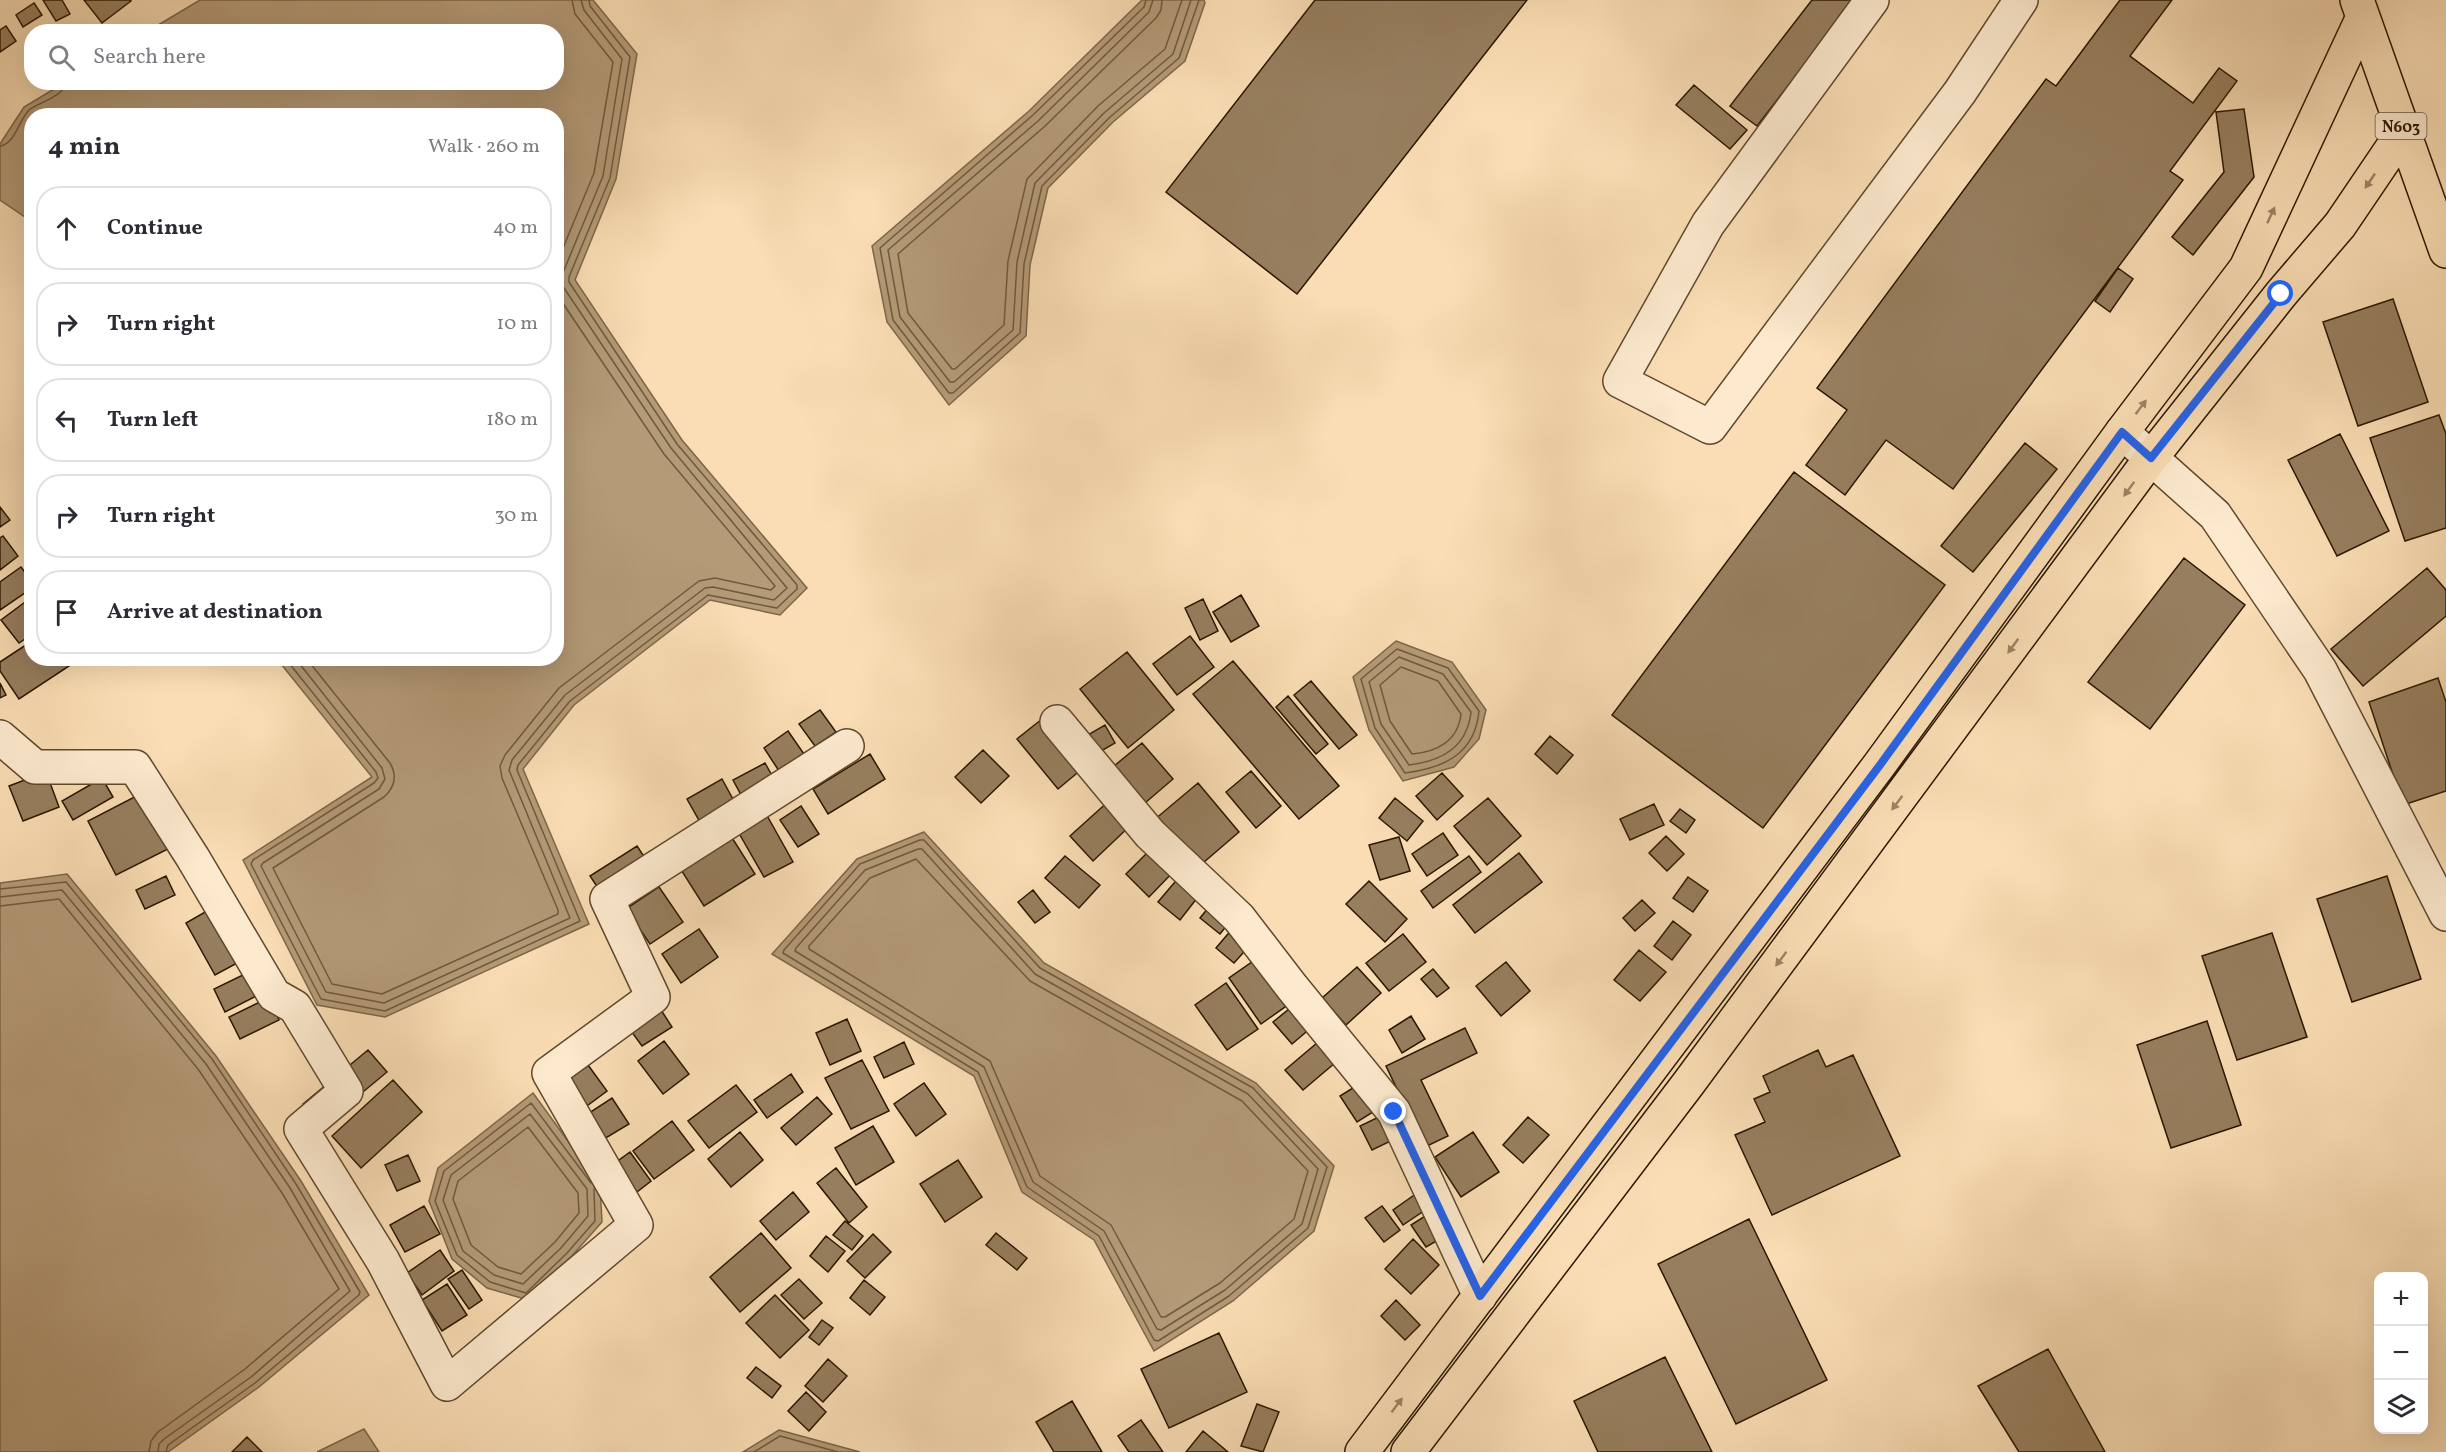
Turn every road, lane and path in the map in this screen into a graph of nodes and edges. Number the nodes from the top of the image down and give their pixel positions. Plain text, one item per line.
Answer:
1 (1872, 0) edge
2 (2021, 0) edge
3 (2359, 9) edge
4 (2403, 132) junction
5 (2446, 251) edge
6 (2122, 432) junction
7 (2151, 458) junction
8 (1057, 723) dead end
9 (0, 737) edge
10 (847, 746) dead end
11 (2446, 914) edge
12 (1480, 1296) junction
13 (1362, 1452) edge
14 (1408, 1452) edge

1 - 2 street
3 - 4 main road, N603
6 -> 3 main road
4 - 5 main road, N603
4 -> 7 main road
6 - 7 street
6 - 12 main road
7 - 11 street
7 -> 14 main road
8 - 12 street
9 - 10 street
13 -> 12 main road

